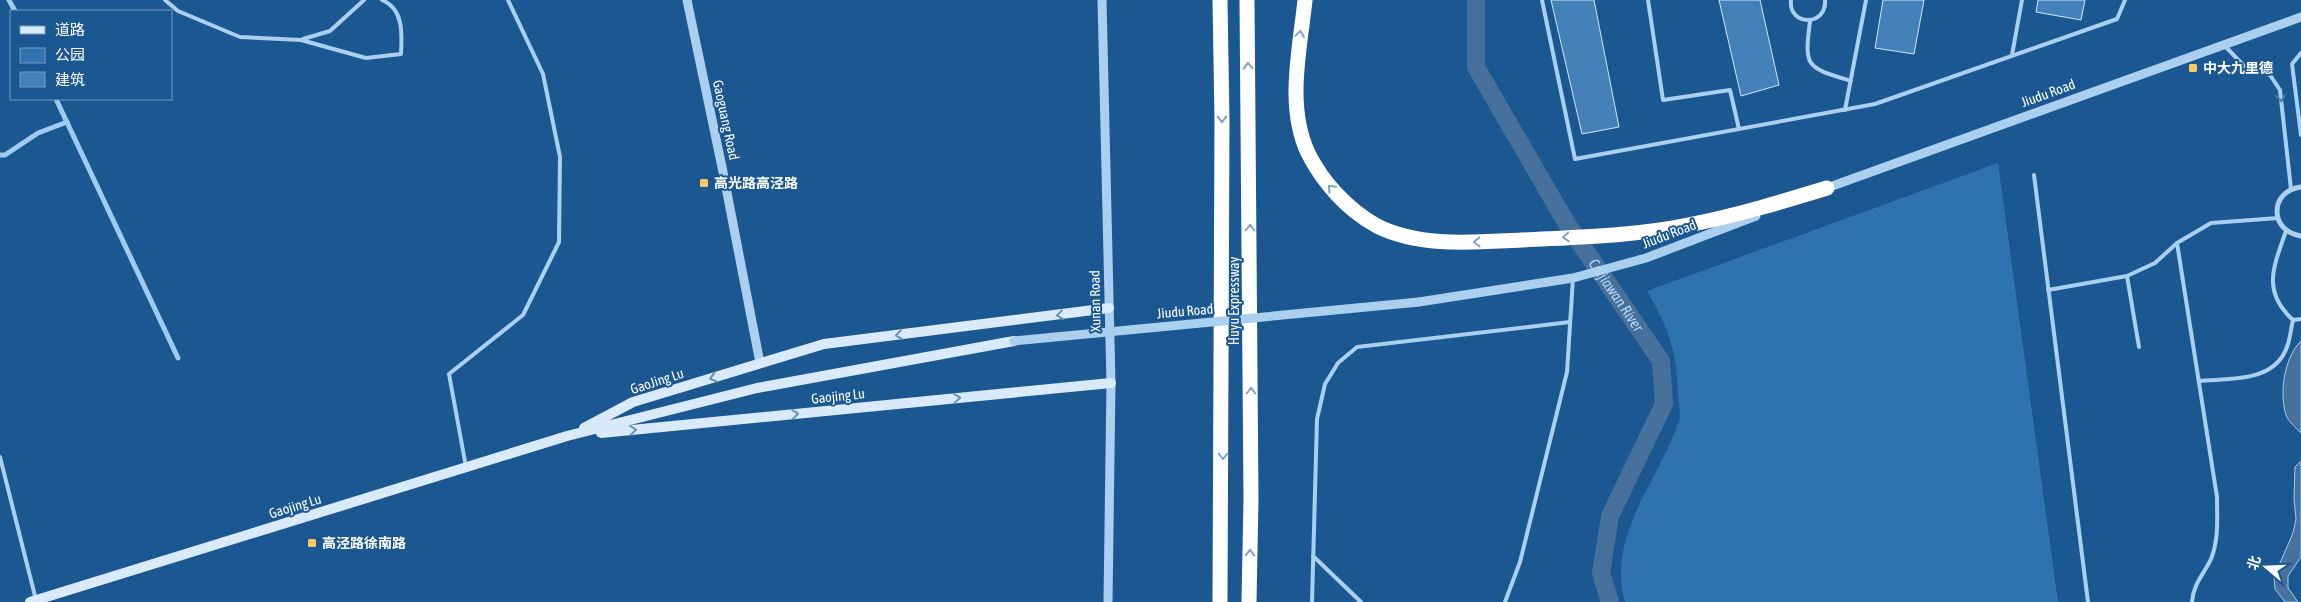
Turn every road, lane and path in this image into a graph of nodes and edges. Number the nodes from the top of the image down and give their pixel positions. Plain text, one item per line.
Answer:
1 (165, 0) edge
2 (364, 0) edge
3 (382, 0) edge
4 (508, 0) edge
5 (687, 0) edge
6 (1102, 0) edge
7 (1220, 0) edge
8 (1247, 0) edge
9 (1305, 0) edge
10 (1542, 0) edge
11 (1648, 0) edge
12 (1790, 0) edge
13 (1826, 0) edge
14 (1866, 0) edge
15 (2022, 0) edge
16 (2125, 0) edge
17 (2301, 16) edge
18 (1810, 21) junction
19 (301, 40) junction
20 (2223, 45) junction
21 (2301, 53) edge
22 (2012, 55) junction
23 (1850, 82) junction
24 (1845, 110) junction
25 (1739, 129) junction
26 (2301, 135) edge
27 (2034, 175) dead end
28 (2301, 187) edge
29 (1826, 188) junction
30 (2291, 189) junction
31 (2278, 218) junction
32 (2286, 231) junction
33 (2301, 237) edge
34 (2177, 243) junction
35 (2127, 276) junction
36 (1573, 278) junction
37 (2048, 290) junction
38 (1109, 308) junction
39 (2301, 319) edge
40 (2292, 320) junction
41 (1570, 322) junction
42 (1014, 341) joint
43 (2139, 347) dead end
44 (760, 363) junction
45 (2198, 381) junction
46 (1110, 383) junction
47 (567, 436) junction
48 (0, 457) edge
49 (466, 468) junction
50 (1313, 556) junction
51 (33, 601) edge
52 (1108, 602) edge
53 (1220, 602) edge
54 (1249, 602) edge
55 (1312, 602) edge
56 (1361, 602) edge
57 (1505, 602) edge
58 (2088, 602) edge
59 (2192, 602) edge

1 - 19 lane
2 - 19 lane
3 - 19 lane
4 - 49 lane
5 - 44 street, Gaoguang Road
6 - 38 street, Xunan Road
7 -> 53 highway, Huyu Expressway
54 -> 8 highway, Huyu Expressway
29 -> 9 highway
10 - 25 lane
11 - 25 lane
12 - 18 lane
13 - 18 lane
14 - 23 lane
15 - 22 lane
16 - 22 lane
17 - 20 street, Jiudu Road
18 - 23 lane
20 - 29 street, Jiudu Road
20 -> 30 lane
21 - 26 lane
22 - 24 lane
23 - 24 lane
24 - 25 lane
27 - 37 lane
28 - 30 street
29 - 36 street, Jiudu Road
30 - 31 street
31 - 32 street
31 - 34 lane
32 - 33 street
32 - 40 lane
34 - 35 lane
34 - 45 lane
35 - 37 lane
35 - 43 lane
36 - 41 lane
36 - 42 street, Jiudu Road, bridge
37 - 58 lane
38 -> 44 main road, GaoJing Lu
38 - 46 street, Xunan Road
39 - 40 lane
40 - 45 lane
41 - 50 lane
41 - 57 lane
42 - 47 main road, Gaojing Lu
44 -> 47 main road, GaoJing Lu
45 - 59 lane
47 -> 46 main road, Gaojing Lu
46 - 52 street, Xunan Road
47 - 49 main road, Gaojing Lu
48 - 51 lane
49 - 51 main road, Gaojing Lu
50 - 55 lane
50 - 56 lane

